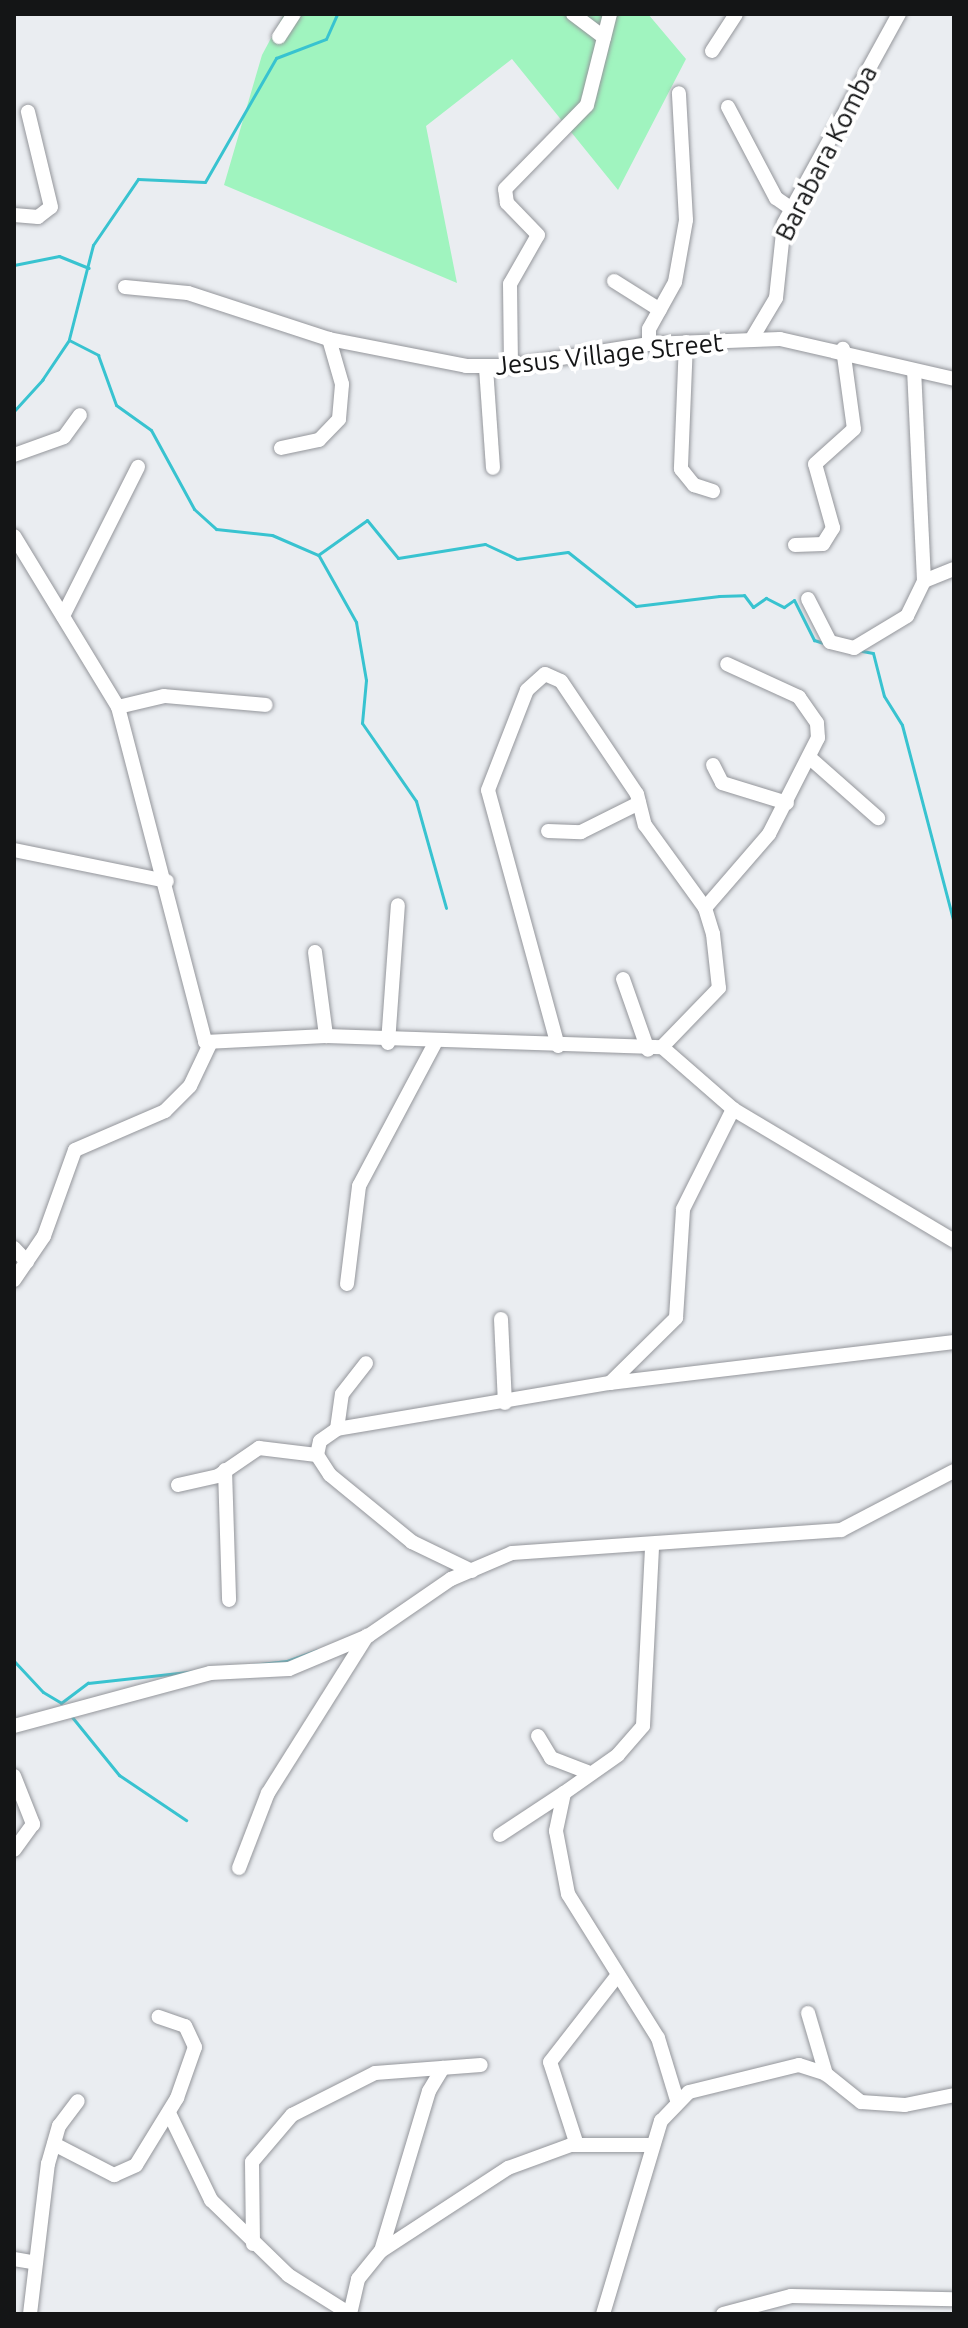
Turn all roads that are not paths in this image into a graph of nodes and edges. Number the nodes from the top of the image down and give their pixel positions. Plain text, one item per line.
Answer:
1 (294, 14) edge
2 (573, 14) edge
3 (610, 14) edge
4 (736, 14) edge
5 (899, 14) edge
6 (279, 37) dead end
7 (604, 37) junction
8 (712, 51) dead end
9 (679, 93) dead end
10 (728, 107) dead end
11 (28, 112) dead end
12 (793, 210) junction
13 (14, 215) edge
14 (614, 281) dead end
15 (125, 287) dead end
16 (660, 310) junction
17 (329, 339) junction
18 (751, 340) junction
19 (686, 342) junction
20 (649, 344) junction
21 (843, 349) junction
22 (511, 366) junction
23 (486, 368) junction
24 (914, 372) junction
25 (954, 379) edge
26 (80, 415) dead end
27 (281, 448) dead end
28 (14, 455) edge
29 (138, 467) dead end
30 (493, 468) dead end
31 (713, 491) dead end
32 (14, 536) edge
33 (795, 545) dead end
34 (954, 569) edge
35 (924, 581) junction
36 (808, 599) dead end
37 (63, 616) junction
38 (727, 664) dead end
39 (266, 705) dead end
40 (118, 707) junction
41 (810, 758) junction
42 (713, 765) dead end
43 (639, 803) junction
44 (787, 803) junction
45 (878, 818) dead end
46 (548, 831) dead end
47 (14, 850) edge
48 (167, 881) junction
49 (398, 905) dead end
50 (705, 908) junction
51 (315, 952) dead end
52 (623, 979) dead end
53 (326, 1036) junction
54 (436, 1041) junction
55 (388, 1043) junction
56 (210, 1044) junction
57 (558, 1046) junction
58 (655, 1048) junction
59 (733, 1109) junction
60 (954, 1241) edge
61 (14, 1248) edge
62 (27, 1262) junction
63 (14, 1280) edge
64 (347, 1284) dead end
65 (501, 1319) dead end
66 (954, 1342) edge
67 (366, 1363) dead end
68 (610, 1383) junction
69 (505, 1403) junction
70 (337, 1429) junction
71 (317, 1455) junction
72 (225, 1470) junction
73 (954, 1471) edge
74 (178, 1485) dead end
75 (652, 1548) junction
76 (472, 1571) junction
77 (229, 1600) dead end
78 (368, 1636) junction
79 (14, 1726) edge
80 (538, 1736) dead end
81 (587, 1772) junction
82 (14, 1776) edge
83 (564, 1793) junction
84 (500, 1835) dead end
85 (14, 1850) edge
86 (239, 1868) dead end
87 (617, 1976) junction
88 (808, 2013) dead end
89 (159, 2017) dead end
90 (481, 2065) dead end
91 (443, 2068) junction
92 (826, 2074) junction
93 (954, 2095) edge
94 (677, 2100) junction
95 (78, 2101) dead end
96 (169, 2113) junction
97 (54, 2144) junction
98 (577, 2145) junction
99 (653, 2145) junction
100 (253, 2244) junction
101 (381, 2251) junction
102 (14, 2259) edge
103 (31, 2262) junction
104 (954, 2299) edge
105 (30, 2314) edge
106 (350, 2314) edge
107 (603, 2314) edge
108 (723, 2314) edge

1 - 6 street
2 - 7 street
3 - 7 street
4 - 8 street
5 - 12 street, Barabara Komba
7 - 22 street
9 - 16 street
10 - 12 street
11 - 13 street
12 - 18 street, Barabara Komba
14 - 16 street
15 - 17 street, Jesus Village Street
16 - 20 street
17 - 23 street, Jesus Village Street
17 - 27 street
18 - 19 street, Jesus Village Street
18 - 21 street, Jesus Village Street
19 - 20 street, Jesus Village Street
19 - 31 street
20 - 22 street, Jesus Village Street
21 - 24 street, Jesus Village Street
21 - 33 street
22 - 23 street, Jesus Village Street
23 - 30 street
24 - 25 street, Jesus Village Street
24 - 35 street
26 - 28 street
29 - 37 street
32 - 37 street
34 - 35 street
35 - 36 street
37 - 40 street
38 - 41 street
39 - 40 street
40 - 48 street
41 - 44 street
41 - 45 street
42 - 44 street
43 - 46 street
43 - 50 street
43 - 57 street
44 - 50 street
47 - 48 street
48 - 56 street
49 - 55 street
50 - 58 street
51 - 53 street
52 - 58 street
53 - 55 street
53 - 56 street
54 - 55 street
54 - 57 street
54 - 64 street
56 - 62 street
57 - 58 street
58 - 59 street
59 - 60 street
59 - 68 street
61 - 62 street
62 - 63 street
65 - 69 street
66 - 68 street
67 - 70 street
68 - 69 street
69 - 70 street
70 - 71 street
71 - 72 street
71 - 76 street
72 - 74 street
72 - 77 street
73 - 75 street
75 - 76 street
75 - 81 street
76 - 78 street
78 - 79 street
78 - 86 street
80 - 81 street
81 - 83 street
82 - 85 street
83 - 84 street
83 - 87 street
87 - 94 street
87 - 98 street
88 - 92 street
89 - 96 street
90 - 91 street
91 - 100 street
91 - 101 street
92 - 93 street
92 - 94 street
94 - 99 street
95 - 97 street
96 - 97 street
96 - 100 street
97 - 103 street
98 - 99 street
98 - 101 street
99 - 107 street
100 - 106 street
101 - 106 street
102 - 103 street
103 - 105 street
104 - 108 street

